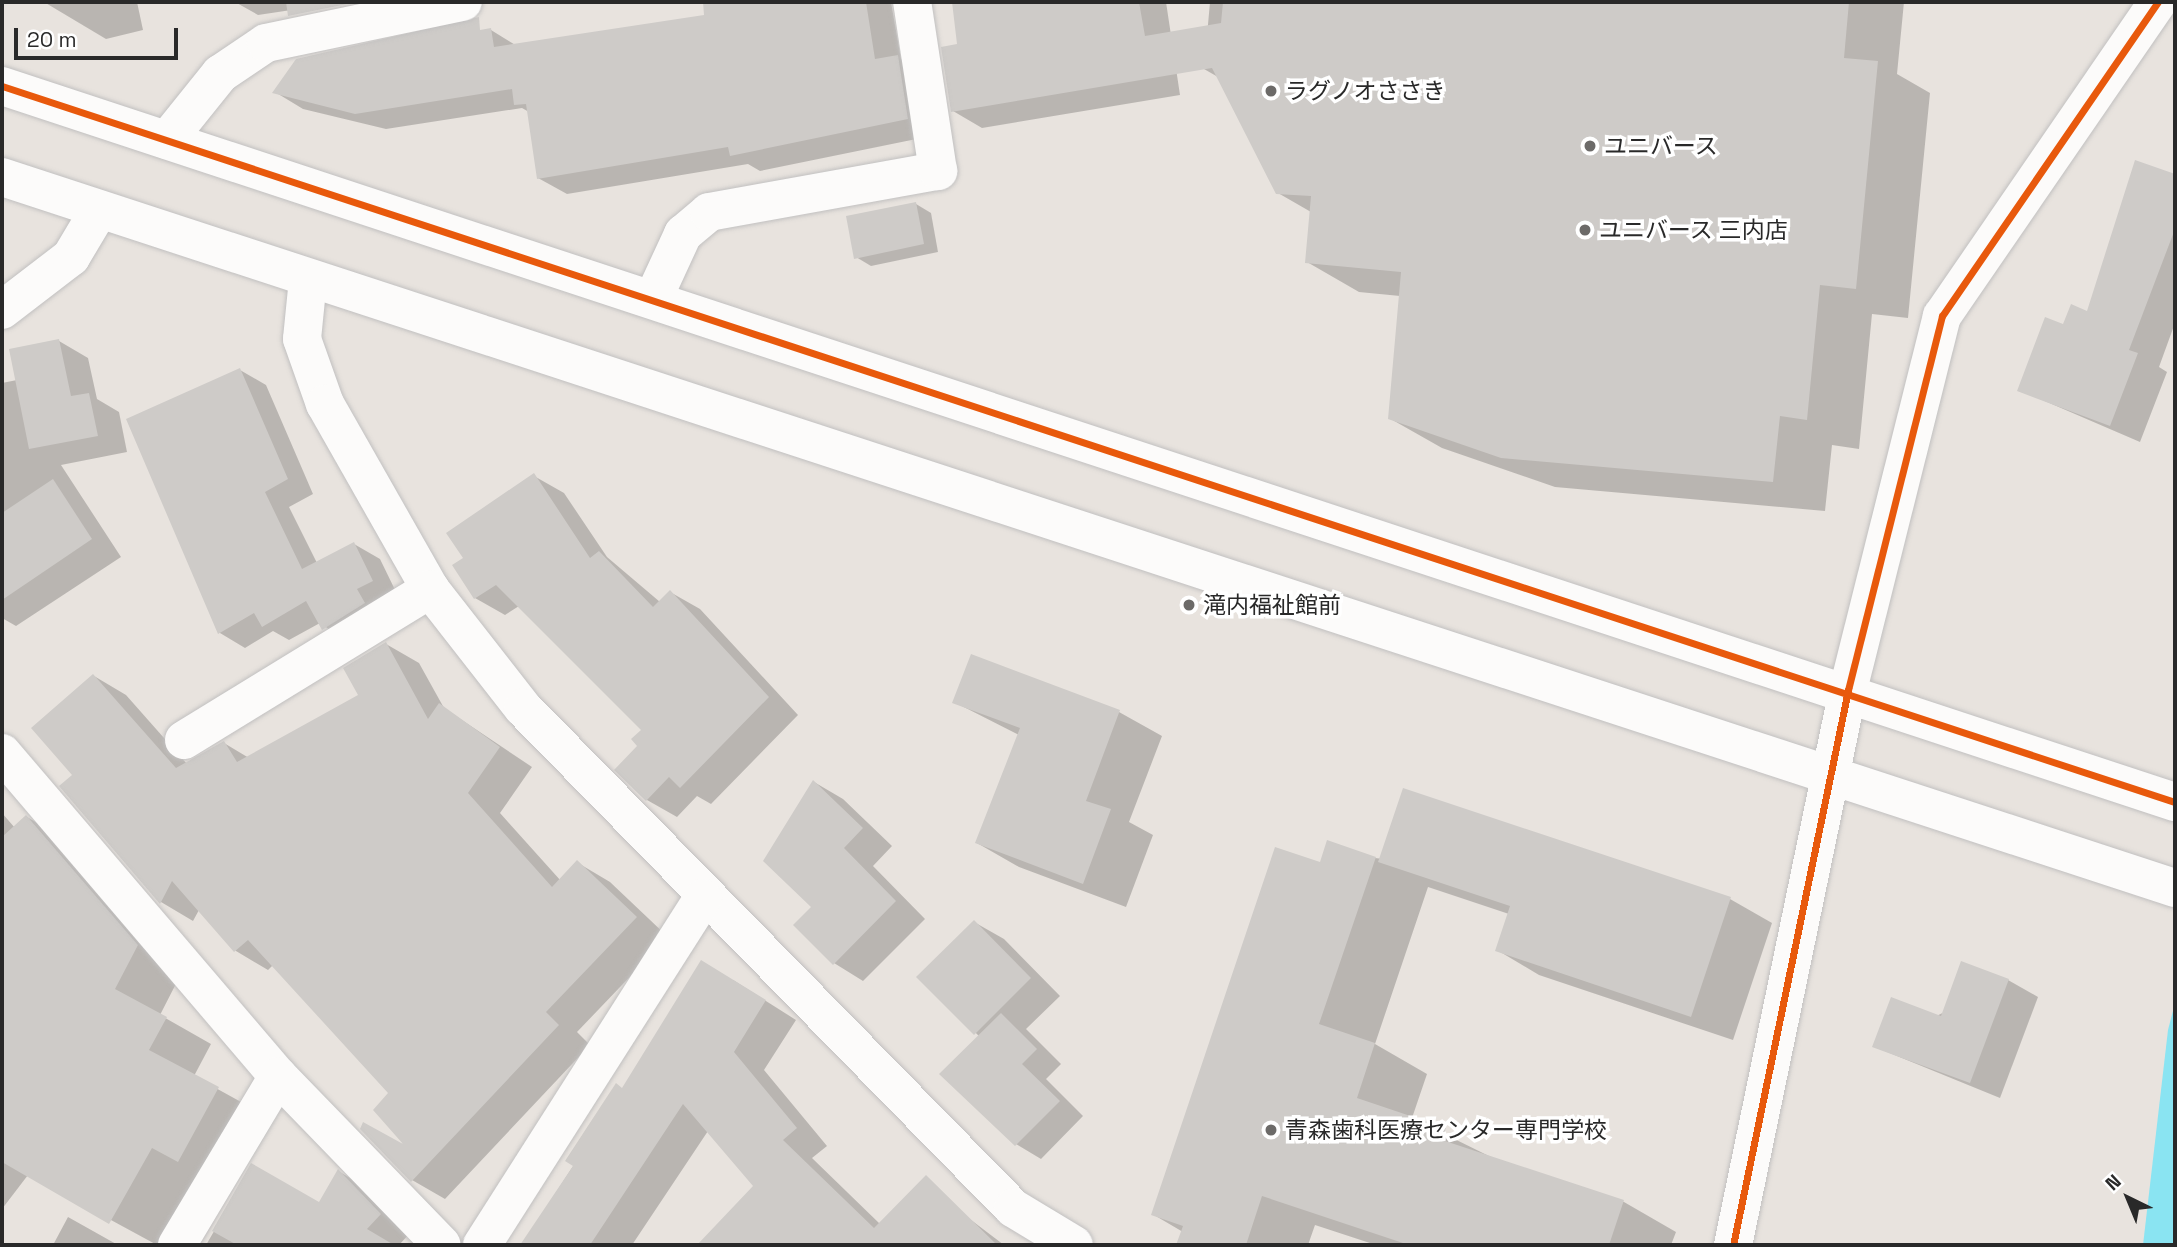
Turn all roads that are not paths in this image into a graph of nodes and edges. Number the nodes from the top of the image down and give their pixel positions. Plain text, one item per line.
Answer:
1 (463, 2) edge
2 (912, 2) edge
3 (2158, 2) edge
4 (407, 6) edge
5 (2, 86) edge
6 (167, 140) junction
7 (2, 177) edge
8 (99, 209) junction
9 (308, 279) junction
10 (653, 299) junction
11 (2, 310) edge
12 (430, 589) junction
13 (1848, 690) junction
14 (184, 740) dead end
15 (2, 753) edge
16 (1831, 772) junction
17 (2175, 802) edge
18 (2172, 887) edge
19 (704, 898) junction
20 (278, 1076) junction
21 (177, 1245) edge
22 (442, 1245) edge
23 (482, 1245) edge
24 (1074, 1245) edge
25 (1732, 1245) edge

1 - 4 street
2 - 10 street
3 - 13 street
4 - 6 street
5 - 6 street
6 - 10 street
7 - 8 street
8 - 9 street
8 - 11 street
9 - 12 street
9 - 16 street
10 - 13 street
12 - 14 street
12 - 19 street
13 - 16 street
13 - 17 street
15 - 20 street
16 - 18 street
16 - 25 street
19 - 23 street
19 - 24 street
20 - 21 street
20 - 22 street

